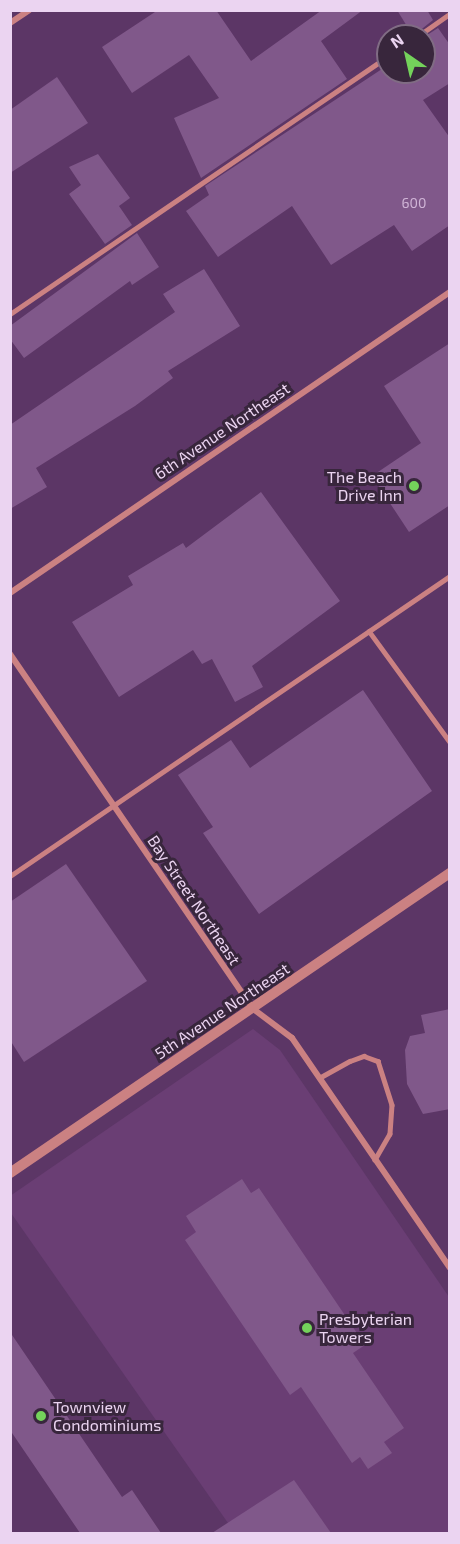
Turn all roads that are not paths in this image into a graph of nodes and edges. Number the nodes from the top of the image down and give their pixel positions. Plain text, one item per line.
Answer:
1 (28, 10) edge
2 (450, 14) edge
3 (10, 23) edge
4 (435, 24) edge
5 (376, 64) edge
6 (450, 292) edge
7 (10, 314) edge
8 (450, 576) edge
9 (10, 593) edge
10 (369, 631) junction
11 (10, 654) edge
12 (450, 742) edge
13 (114, 806) junction
14 (450, 873) edge
15 (10, 876) edge
16 (252, 1008) junction
17 (319, 1078) junction
18 (375, 1160) junction
19 (10, 1173) edge
20 (450, 1268) edge

1 - 3 street
2 - 4 lane
5 - 7 lane
6 - 9 street, 6th Avenue Northeast
8 - 10 lane
10 - 12 lane
10 - 13 lane
11 - 13 street, Bay Street Northeast
13 - 15 lane
13 - 16 street, Bay Street Northeast
14 - 16 street, 5th Avenue Northeast
16 - 17 street, Bay Street Northeast
16 - 19 street, 5th Avenue Northeast
17 - 18 street, Bay Street Northeast
17 - 18 lane
18 - 20 street, Bay Street Northeast

